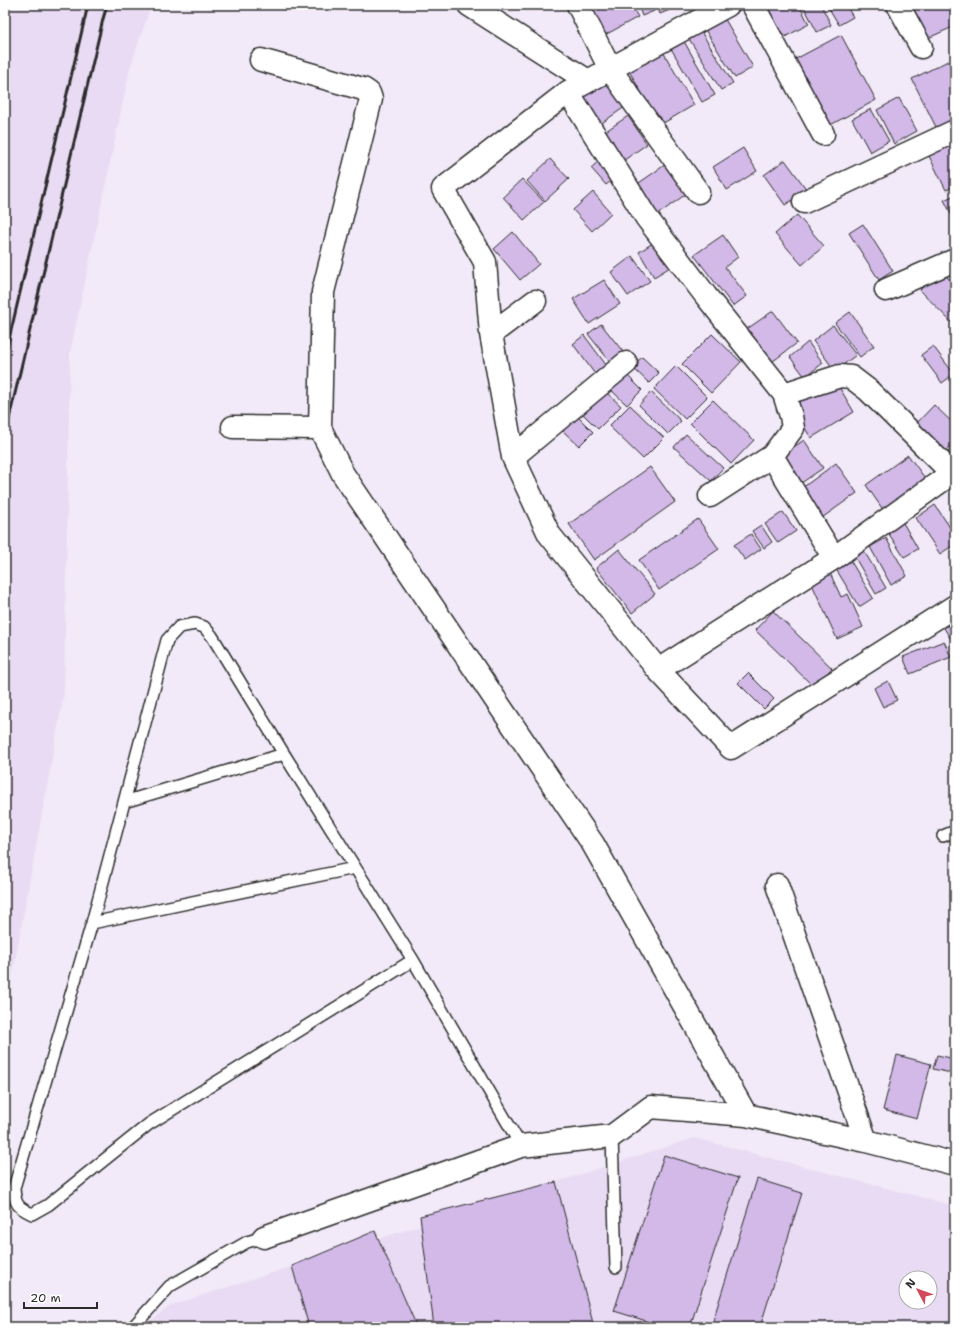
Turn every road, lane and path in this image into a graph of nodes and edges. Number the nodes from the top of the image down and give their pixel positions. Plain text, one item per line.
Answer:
1 (469, 5) edge
2 (578, 5) edge
3 (728, 5) edge
4 (753, 5) edge
5 (898, 5) edge
6 (921, 47) dead end
7 (261, 60) dead end
8 (610, 69) junction
9 (588, 81) junction
10 (568, 92) junction
11 (955, 131) edge
12 (824, 134) dead end
13 (698, 192) dead end
14 (804, 202) dead end
15 (955, 260) edge
16 (886, 290) dead end
17 (535, 301) dead end
18 (491, 334) junction
19 (626, 363) dead end
20 (784, 394) junction
21 (233, 427) dead end
22 (320, 428) junction
23 (772, 456) junction
24 (514, 457) junction
25 (954, 472) edge
26 (710, 496) dead end
27 (834, 558) junction
28 (955, 606) edge
29 (658, 670) junction
30 (284, 754) junction
31 (124, 802) junction
32 (955, 831) edge
33 (943, 836) dead end
34 (355, 868) junction
35 (777, 885) dead end
36 (92, 923) junction
37 (413, 960) junction
38 (746, 1114) junction
39 (612, 1136) junction
40 (866, 1141) junction
41 (521, 1146) junction
42 (955, 1164) edge
43 (264, 1237) joint
44 (616, 1268) dead end
45 (133, 1327) edge

1 - 9 street
2 - 8 street
3 - 8 street
4 - 12 street
5 - 6 street
7 - 22 street
8 - 9 street
8 - 13 street
9 - 10 street
10 - 18 street
10 - 20 street
11 - 14 street
15 - 16 street
17 - 18 street
18 - 24 street
19 - 24 street
20 - 23 street
20 - 25 street
21 - 22 street
22 - 38 street
23 - 26 street
23 - 27 street
24 - 29 street
25 - 27 street
27 - 29 street
28 - 29 street
30 - 31 lane
30 - 31 lane
30 - 34 lane
31 - 36 lane
32 - 33 lane
34 - 36 lane
34 - 37 lane
35 - 40 street
36 - 37 lane
37 - 41 lane
38 - 39 street
38 - 40 street
39 - 41 street
39 - 44 lane
40 - 42 street
41 - 43 street
43 - 45 lane

